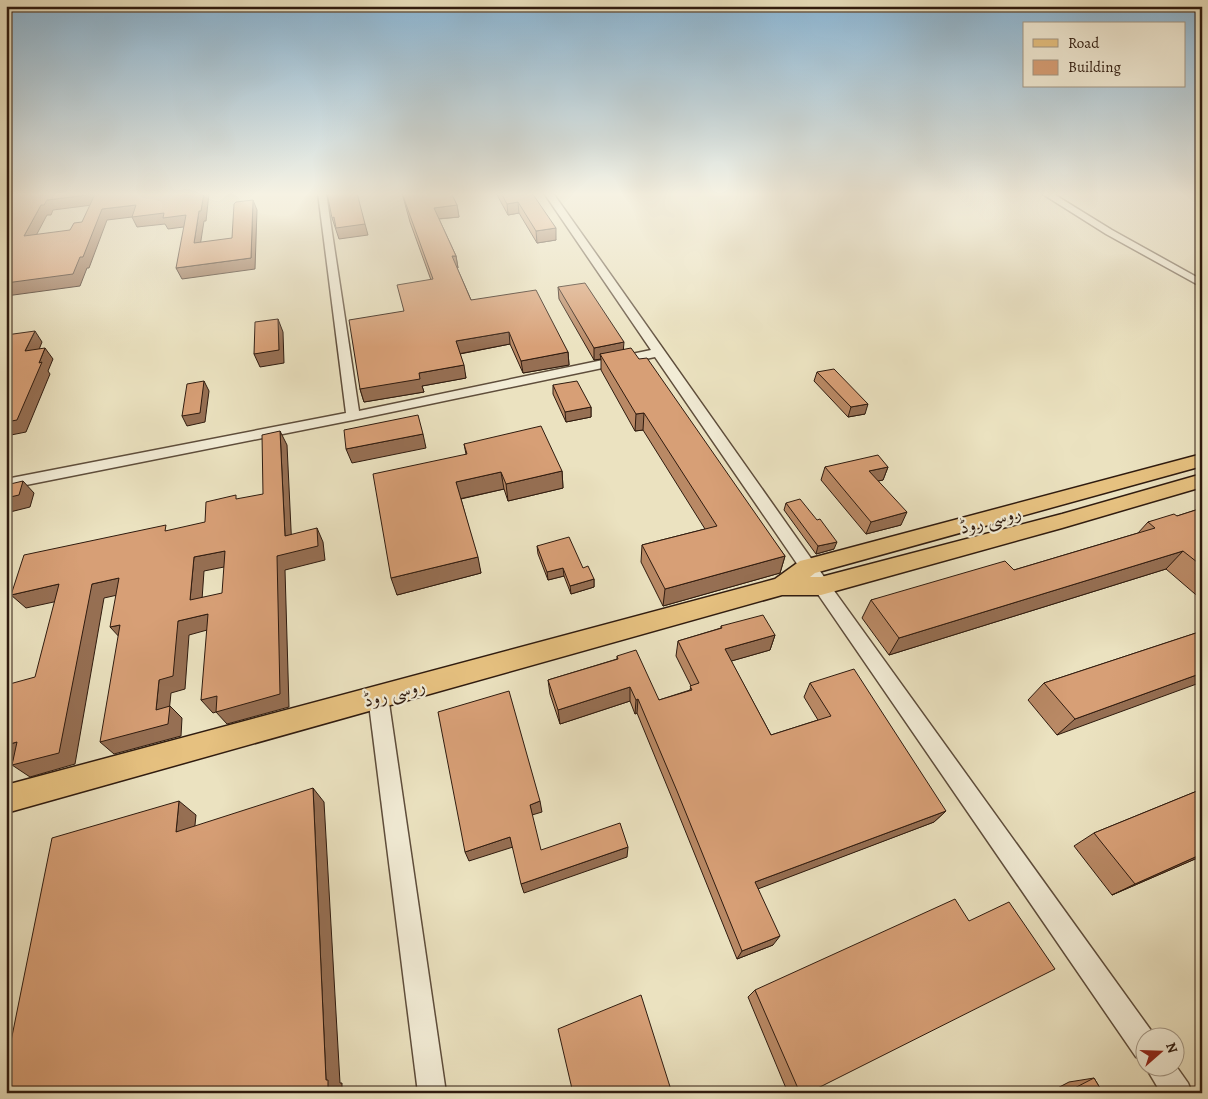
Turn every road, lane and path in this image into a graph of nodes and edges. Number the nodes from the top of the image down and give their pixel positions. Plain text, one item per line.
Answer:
1 (329, 244) edge
2 (584, 244) edge
3 (1131, 244) edge
4 (1202, 284) edge
5 (660, 352) junction
6 (353, 416) junction
7 (1202, 460) edge
8 (1202, 480) edge
9 (6, 484) edge
10 (808, 567) junction
11 (782, 586) junction
12 (821, 586) junction
13 (378, 696) junction
14 (6, 799) edge
15 (1136, 1033) edge
16 (1166, 1076) edge
17 (432, 1093) edge
18 (1178, 1093) edge

1 - 6 street
2 - 5 street
3 - 4 street
5 - 6 street
5 - 10 street
6 - 9 street
7 - 10 main road, روسی روڈ
8 - 12 main road, روسی روڈ
10 - 11 main road, روسی روڈ
10 - 12 street
11 - 12 main road, روسی روڈ
11 - 13 main road, روسی روڈ
12 - 15 street
13 - 14 main road, روسی روڈ
13 - 17 street
16 - 18 street

